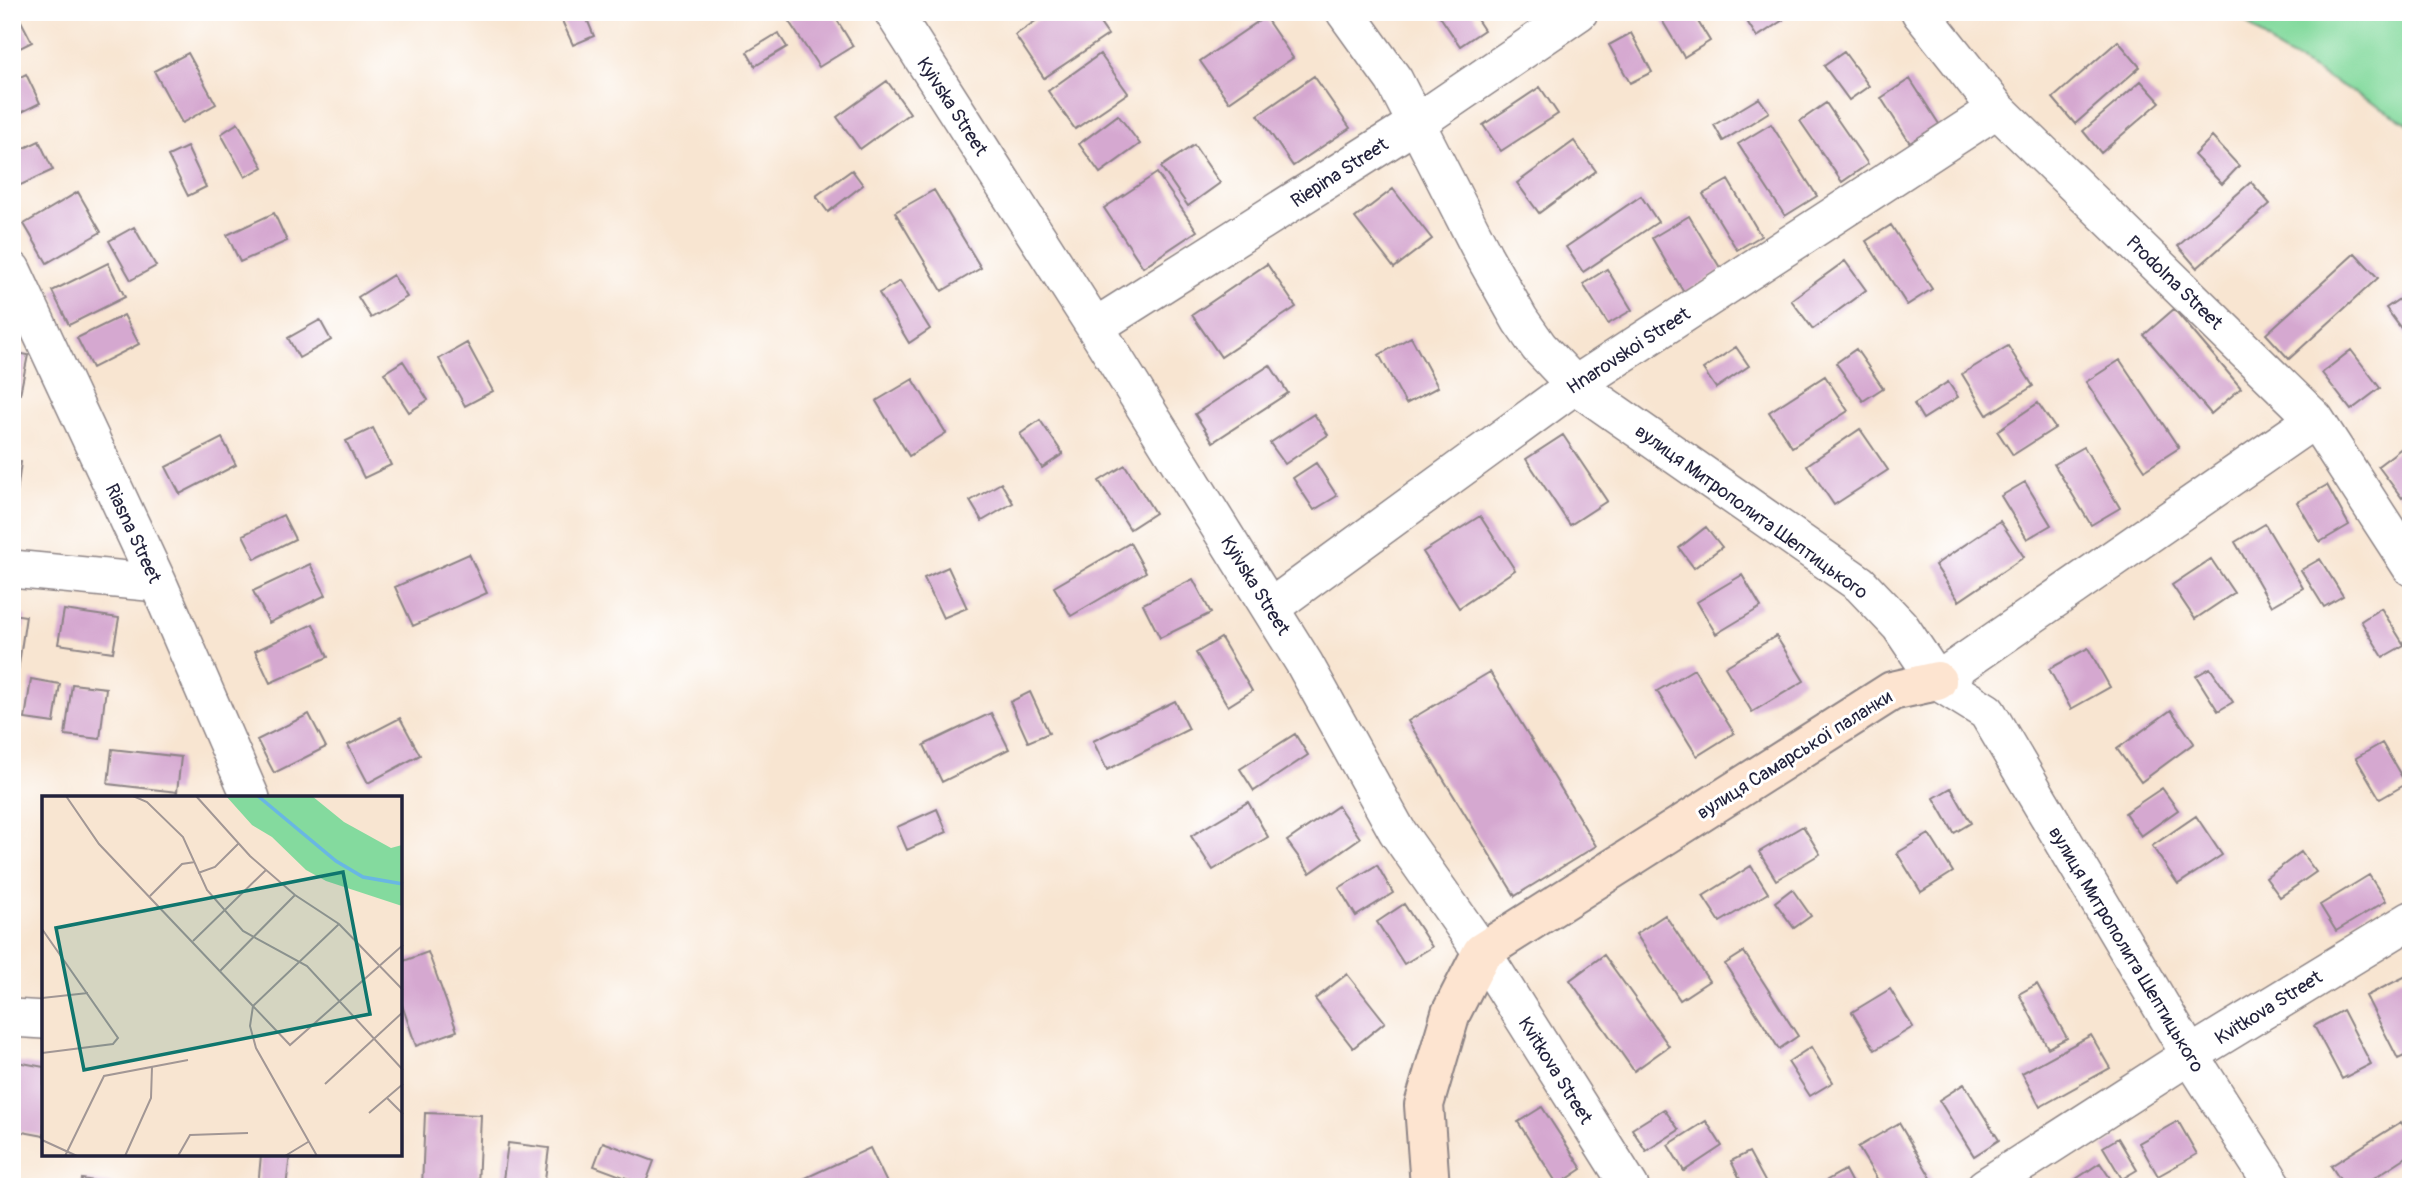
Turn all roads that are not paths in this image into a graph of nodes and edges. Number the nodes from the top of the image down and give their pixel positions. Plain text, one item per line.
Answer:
1 (893, 12) edge
2 (1345, 12) edge
3 (1579, 12) edge
4 (1920, 12) edge
5 (1997, 109) junction
6 (1415, 124) junction
7 (12, 270) edge
8 (1095, 327) junction
9 (1575, 385) junction
10 (2315, 419) junction
11 (2411, 566) edge
12 (12, 569) edge
13 (158, 583) junction
14 (1270, 608) junction
15 (1937, 681) junction
16 (250, 796) edge
17 (2411, 920) edge
18 (1482, 953) junction
19 (12, 1018) edge
20 (42, 1020) edge
21 (2190, 1055) junction
22 (1430, 1187) edge
23 (1630, 1187) edge
24 (1985, 1187) edge
25 (2274, 1187) edge

1 - 8 street, Kyivska Street
2 - 6 street, вулиця Митрополита Шептицького
3 - 6 street, Riepina Street
4 - 5 street, Prodolna Street
5 - 9 street, Hnarovskoi Street
5 - 10 street, Prodolna Street
6 - 8 street, Riepina Street
6 - 9 street, вулиця Митрополита Шептицького
7 - 13 street, Riasna Street
8 - 14 street, Kyivska Street
9 - 14 street, Hnarovskoi Street
9 - 15 street, вулиця Митрополита Шептицького
10 - 11 street, Prodolna Street
10 - 15 street, вулиця Самарської паланки
12 - 13 street
13 - 16 street, Riasna Street
14 - 18 street, Kyivska Street
15 - 18 street, вулиця Самарської паланки
15 - 21 street, вулиця Митрополита Шептицького
17 - 21 street, Kvitkova Street
18 - 22 street
18 - 23 street, Kvitkova Street
19 - 20 street
21 - 24 street, Kvitkova Street
21 - 25 street, вулиця Митрополита Шептицького

